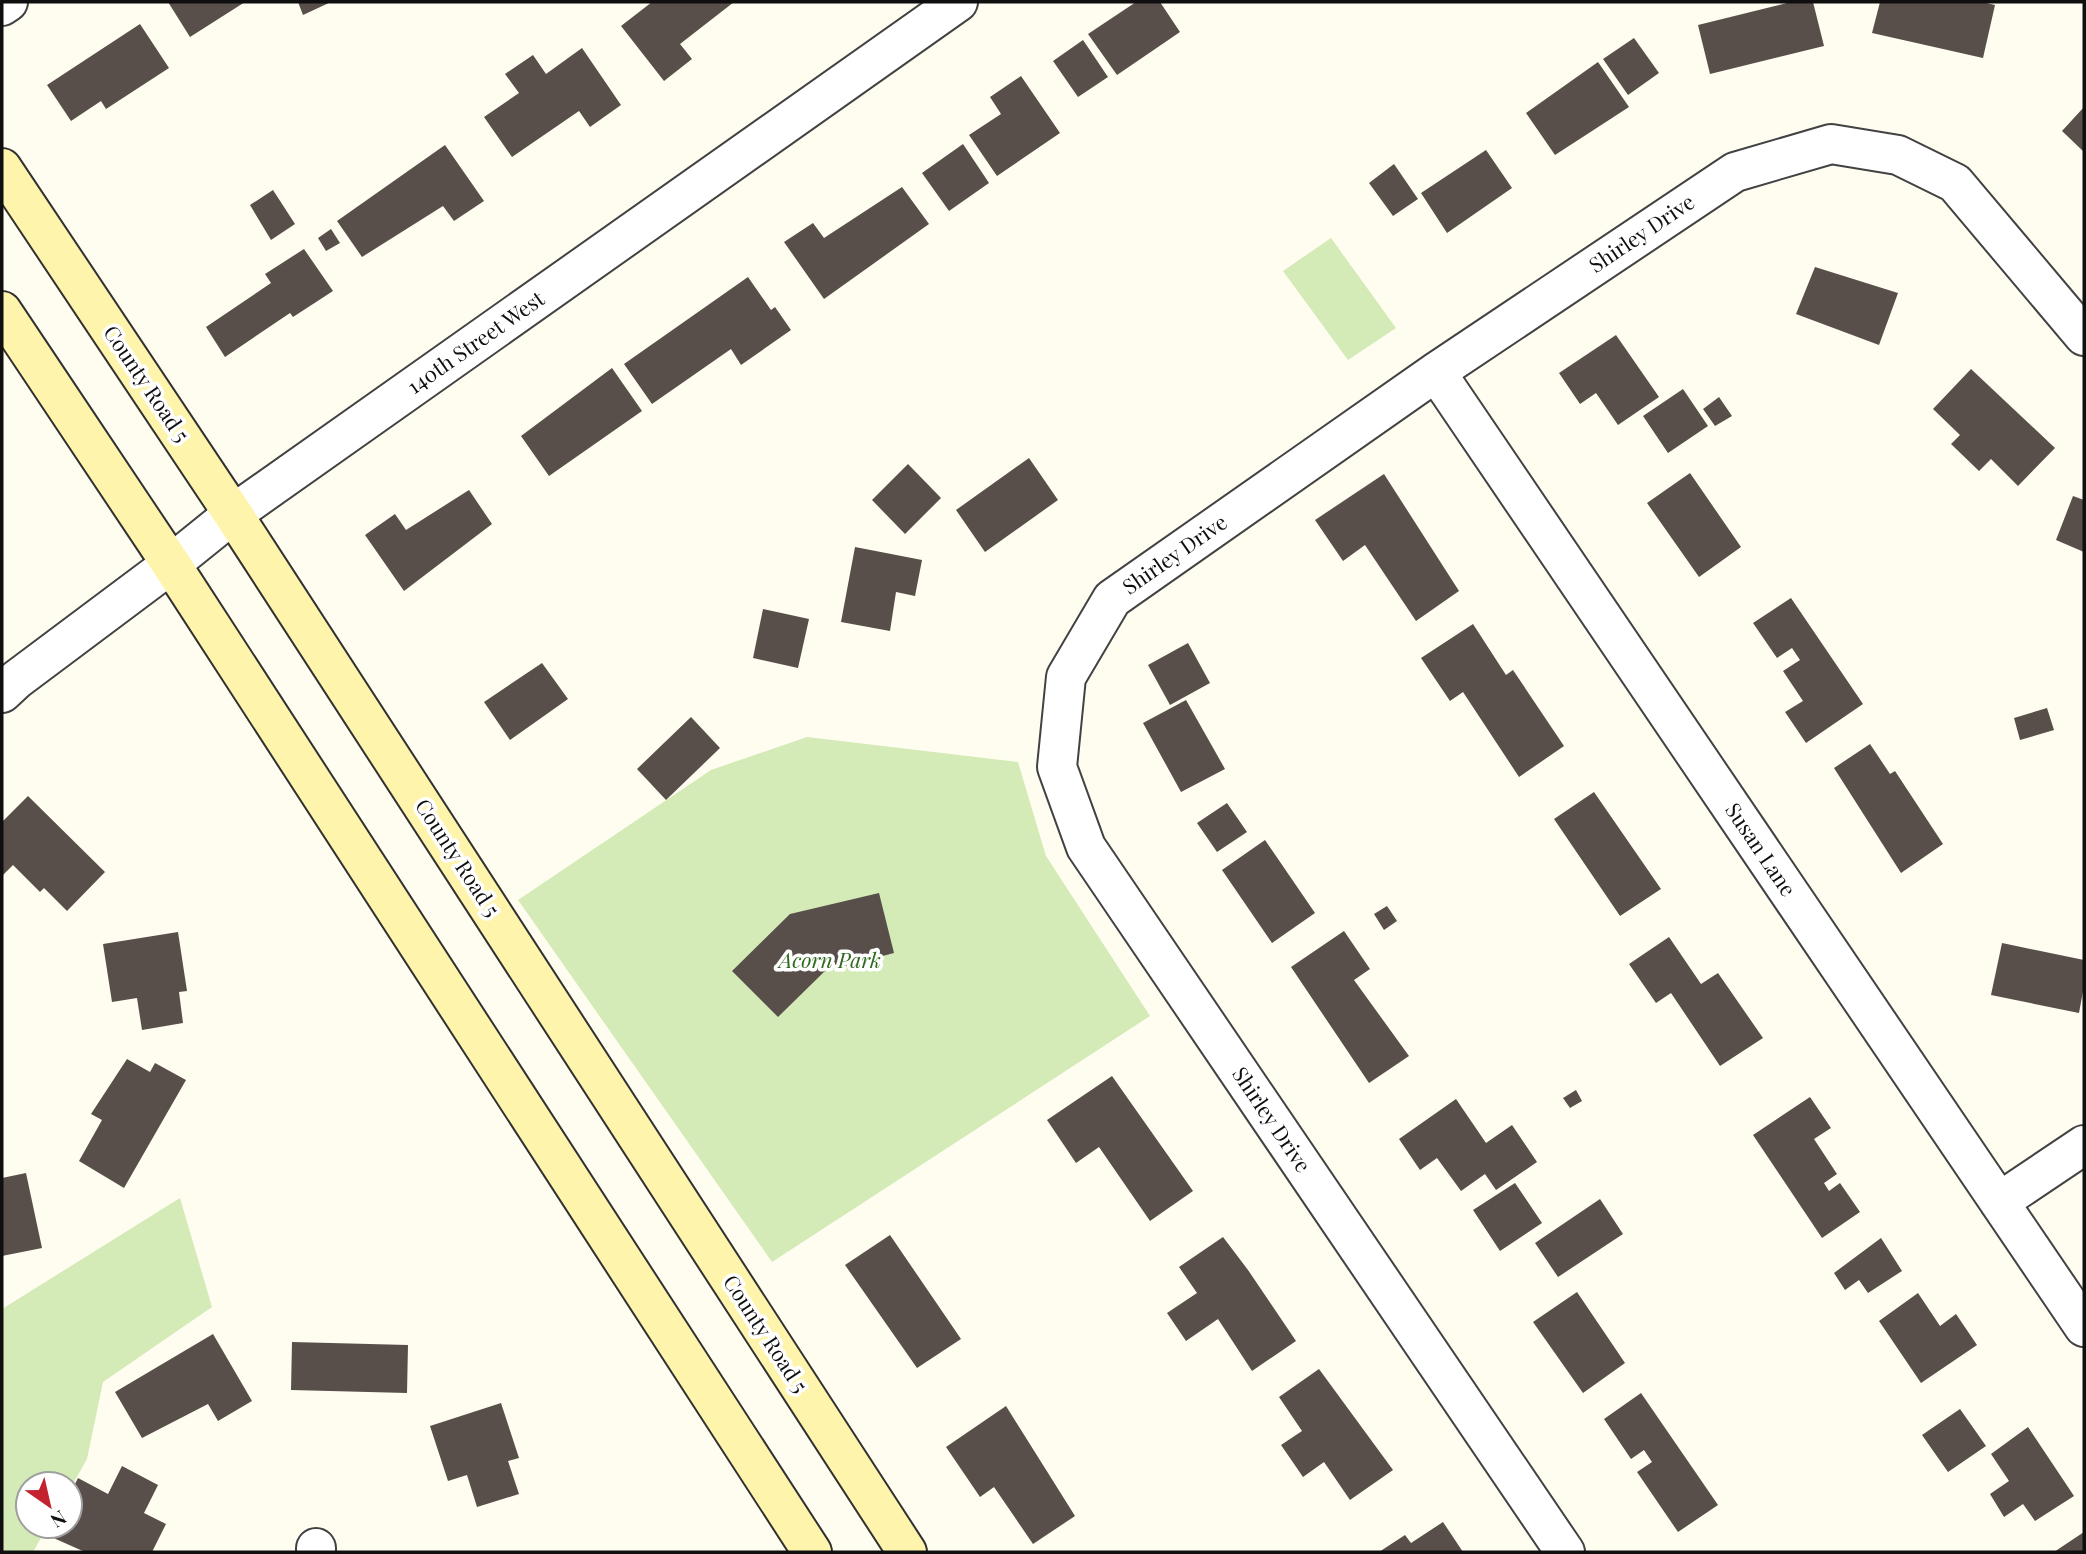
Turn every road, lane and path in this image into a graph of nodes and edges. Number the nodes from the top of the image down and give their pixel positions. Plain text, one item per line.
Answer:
1 (8, 2) edge
2 (958, 2) edge
3 (2, 6) edge
4 (2, 168) edge
5 (2, 311) edge
6 (2084, 336) edge
7 (1436, 372) junction
8 (233, 514) junction
9 (172, 564) junction
10 (2, 694) edge
11 (2084, 1145) edge
12 (1999, 1202) junction
13 (2084, 1327) edge
14 (812, 1552) edge
15 (907, 1552) edge
16 (1565, 1552) edge

1 - 3 street
2 - 8 street, 140th Street West
4 - 8 main road, County Road 5
5 - 9 main road
6 - 7 street, Shirley Drive
7 - 12 street, Susan Lane
7 - 16 street, Shirley Drive
8 - 9 street, 140th Street West
8 - 15 main road, County Road 5
9 - 10 street, 140th Street West
9 - 14 main road
11 - 12 street
12 - 13 street, Susan Lane

